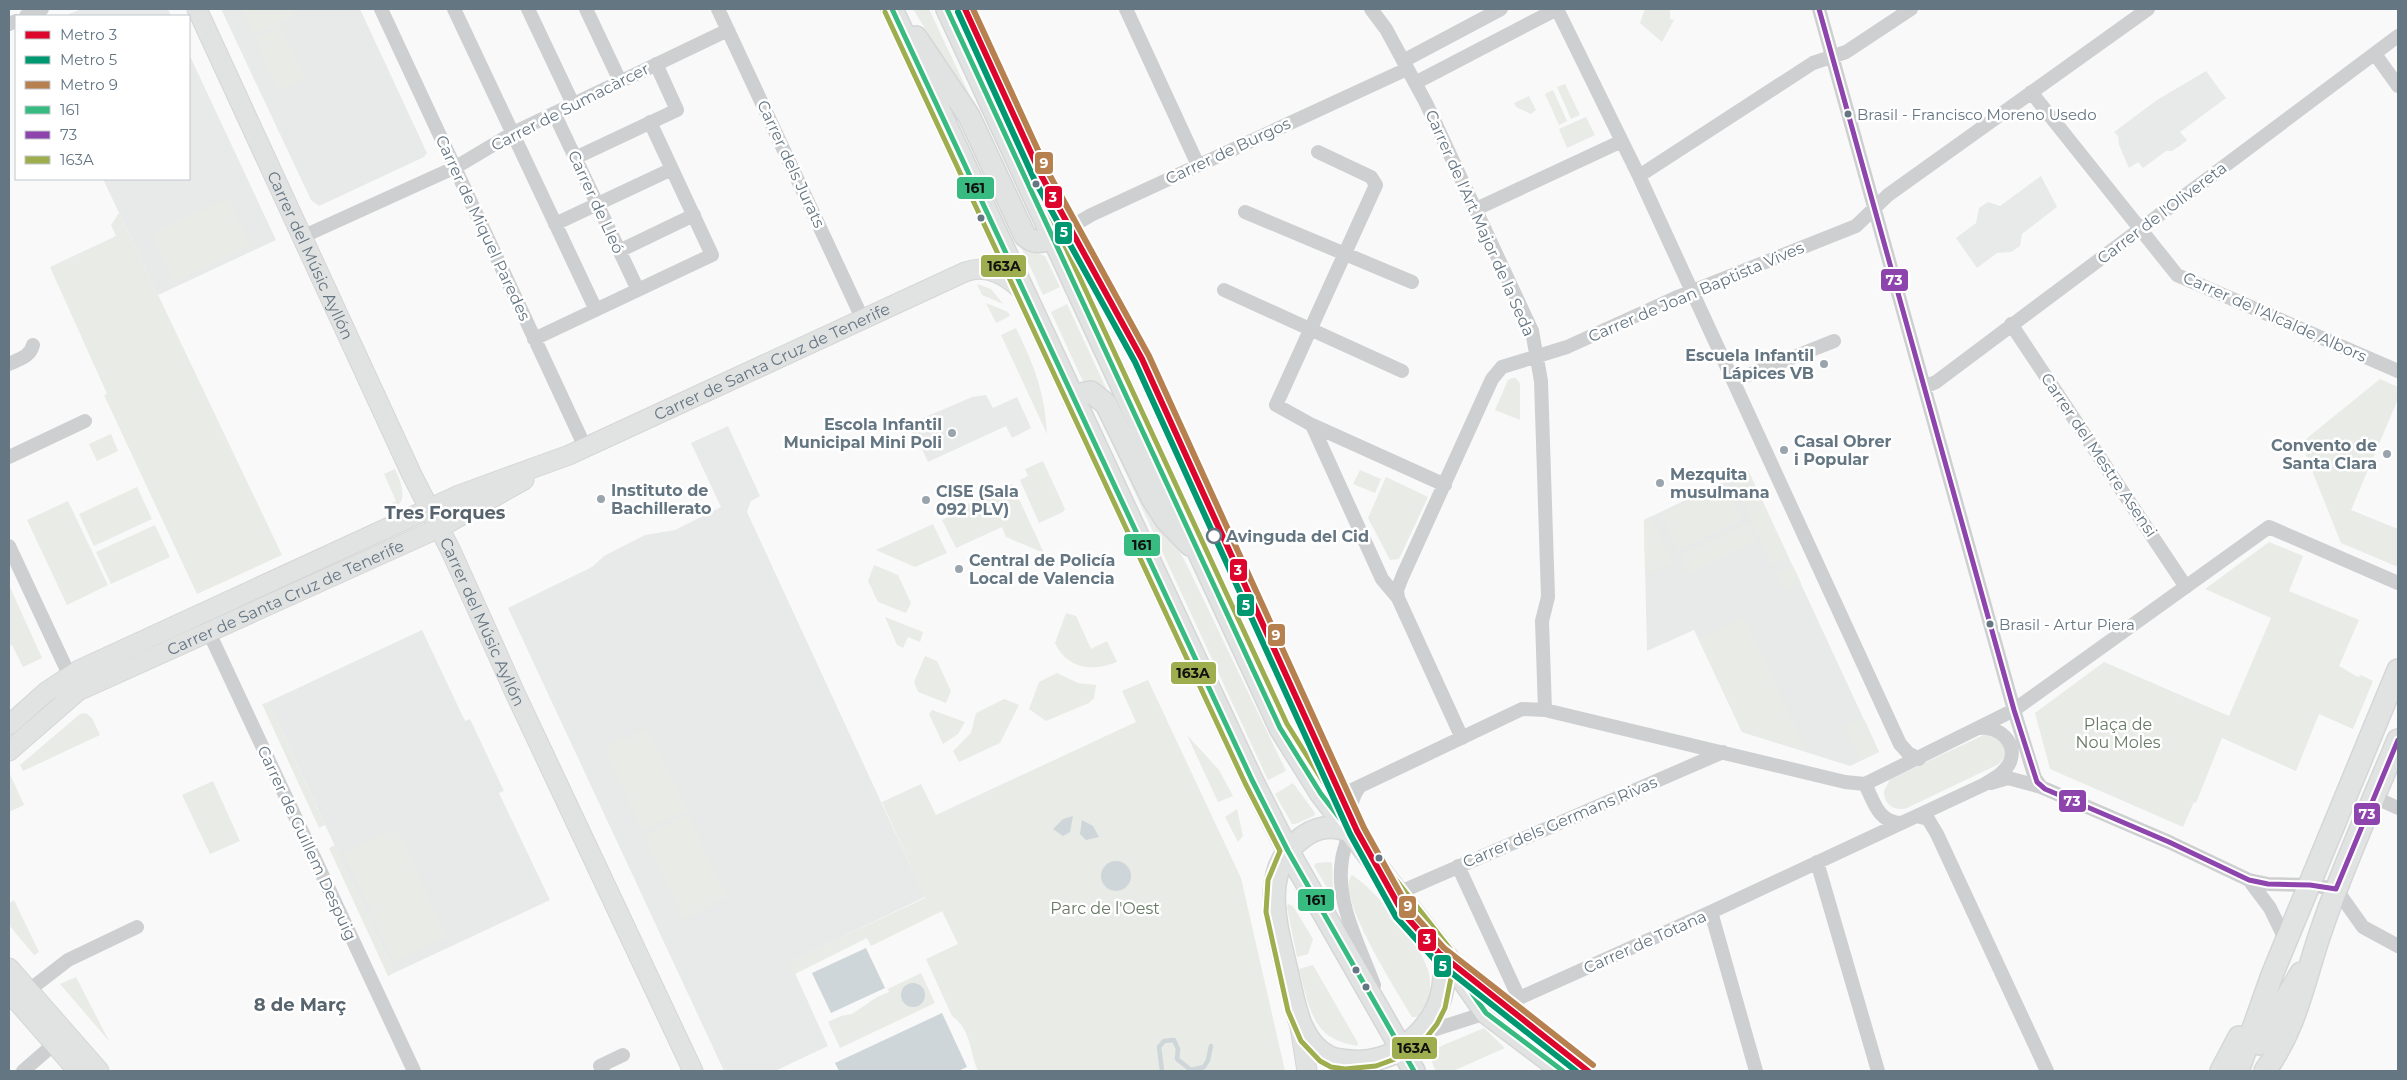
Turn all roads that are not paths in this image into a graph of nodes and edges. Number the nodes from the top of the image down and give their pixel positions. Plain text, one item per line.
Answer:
1 (42, 9) edge
2 (197, 9) edge
3 (381, 9) edge
4 (454, 9) edge
5 (528, 9) edge
6 (586, 9) edge
7 (718, 9) edge
8 (894, 9) edge
9 (947, 9) edge
10 (1126, 9) edge
11 (1371, 9) edge
12 (1501, 9) edge
13 (1557, 9) edge
14 (1819, 9) edge
15 (1911, 9) edge
16 (2148, 9) edge
17 (28, 15) edge
18 (728, 30) junction
19 (2398, 36) edge
20 (2375, 54) junction
21 (1832, 56) junction
22 (656, 64) junction
23 (1405, 65) junction
24 (620, 81) junction
25 (1415, 83) junction
26 (2398, 86) edge
27 (2031, 92) junction
28 (573, 104) junction
29 (554, 113) junction
30 (650, 122) junction
31 (512, 133) junction
32 (1622, 141) junction
33 (1318, 152) dead end
34 (575, 158) junction
35 (1198, 165) junction
36 (456, 168) junction
37 (672, 169) junction
38 (1639, 176) junction
39 (597, 204) junction
40 (1875, 208) junction
41 (1476, 209) junction
42 (1245, 212) dead end
43 (694, 215) junction
44 (555, 224) junction
45 (2141, 229) junction
46 (304, 236) junction
47 (1052, 238) junction
48 (619, 251) junction
49 (1346, 255) junction
50 (1412, 282) dead end
51 (638, 290) junction
52 (1224, 290) dead end
53 (1691, 291) junction
54 (1024, 292) junction
55 (596, 310) junction
56 (863, 320) junction
57 (2011, 324) junction
58 (1311, 331) junction
59 (534, 339) junction
60 (1834, 341) dead end
61 (33, 345) dead end
62 (1537, 357) junction
63 (9, 364) edge
64 (1402, 371) dead end
65 (2398, 371) edge
66 (1732, 381) junction
67 (1924, 387) junction
68 (1074, 400) junction
69 (86, 421) dead end
70 (1312, 425) junction
71 (577, 451) junction
72 (9, 457) edge
73 (1445, 485) junction
74 (428, 509) junction
75 (439, 528) junction
76 (9, 546) edge
77 (1205, 566) junction
78 (2398, 583) edge
79 (2186, 586) junction
80 (1398, 598) junction
81 (201, 614) junction
82 (209, 632) junction
83 (2398, 670) edge
84 (73, 684) junction
85 (1545, 710) junction
86 (2014, 710) junction
87 (9, 725) edge
88 (1980, 728) junction
89 (1462, 738) junction
90 (2398, 740) edge
91 (9, 751) edge
92 (1723, 752) junction
93 (1919, 759) junction
94 (1306, 771) junction
95 (1865, 784) junction
96 (1983, 785) junction
97 (1359, 787) junction
98 (2041, 787) junction
99 (2374, 797) junction
100 (2398, 808) edge
101 (1918, 816) junction
102 (1901, 823) junction
103 (1349, 831) junction
104 (1288, 851) junction
105 (1817, 862) junction
106 (1458, 866) junction
107 (2249, 880) junction
108 (2310, 885) junction
109 (2336, 889) junction
110 (1398, 893) junction
111 (1711, 912) junction
112 (137, 927) dead end
113 (2320, 932) junction
114 (2286, 941) junction
115 (2398, 946) edge
116 (1444, 953) junction
117 (9, 968) edge
118 (2272, 975) junction
119 (28, 991) junction
120 (9, 992) edge
121 (1519, 998) junction
122 (1486, 1013) junction
123 (1298, 1018) junction
124 (1388, 1024) junction
125 (1420, 1034) junction
126 (60, 1039) junction
127 (1401, 1049) junction
128 (624, 1056) dead end
129 (1354, 1066) edge
130 (23, 1071) edge
131 (78, 1071) edge
132 (98, 1071) edge
133 (414, 1071) edge
134 (602, 1071) edge
135 (693, 1071) edge
136 (1307, 1071) edge
137 (1414, 1071) edge
138 (1563, 1071) edge
139 (1756, 1071) edge
140 (1878, 1071) edge
141 (2046, 1071) edge
142 (2221, 1071) edge
143 (2238, 1071) edge
144 (2246, 1071) edge
145 (2265, 1071) edge

1 - 17 street
2 - 46 street, Carrer del Músic Ayllón
3 - 36 street, Carrer de Miquel Paredes
4 - 31 street
5 - 28 street
6 - 24 street
7 - 18 street, Carrer dels Jurats
8 - 47 main road
8 - 54 main road
9 - 47 main road
10 - 35 street
11 - 23 street, Carrer de l'Art Major de la Seda
12 - 23 street, Carrer de Burgos
13 - 25 street
13 - 32 street
14 - 21 street
15 - 21 street
16 - 27 street, Carrer de Joan Baptista Vives
18 - 22 street, Carrer de Sumacàrcer
18 - 56 street, Carrer dels Jurats
19 - 20 street, Carrer de l'Olivereta
20 - 26 street
20 - 45 street, Carrer de l'Olivereta
21 - 38 street
21 - 40 street
22 - 24 street, Carrer de Sumacàrcer
22 - 30 street
23 - 25 street, Carrer de l'Art Major de la Seda
23 - 35 street, Carrer de Burgos
24 - 28 street, Carrer de Sumacàrcer
25 - 41 street, Carrer de l'Art Major de la Seda
27 - 40 street, Carrer de Joan Baptista Vives
27 - 45 street, Carrer de l'Alcalde Albors
28 - 29 street, Carrer de Sumacàrcer
29 - 31 street, Carrer de Sumacàrcer
29 - 34 street, Carrer de Lleó
30 - 34 street
30 - 37 street
31 - 36 street, Carrer de Sumacàrcer
31 - 44 street
32 - 38 street
32 - 41 street
33 - 49 street
34 - 39 street, Carrer de Lleó
35 - 47 street, Carrer de Burgos
36 - 46 street, Carrer de Sumacàrcer
36 - 59 street, Carrer de Miquel Paredes
37 - 39 street
37 - 43 street
38 - 53 street
39 - 44 street
39 - 48 street, Carrer de Lleó
40 - 53 street, Carrer de Joan Baptista Vives
40 - 67 street
41 - 62 street, Carrer de l'Art Major de la Seda
42 - 49 street
43 - 48 street
43 - 51 street
44 - 55 street
45 - 57 street, Carrer de l'Olivereta
45 - 65 street, Carrer de l'Alcalde Albors
46 - 74 street, Carrer del Músic Ayllón
47 - 77 main road
48 - 51 street, Carrer de Lleó
49 - 50 street
49 - 58 street
51 - 55 street
52 - 58 street
53 - 62 street, Carrer de Joan Baptista Vives
53 - 66 street
54 - 56 street, Carrer de Santa Cruz de Tenerife
54 - 68 main road
55 - 59 street
56 - 71 street, Carrer de Santa Cruz de Tenerife
57 - 67 street, Carrer de l'Olivereta
57 - 79 street, Carrer del Mestre Asensi
58 - 64 street
58 - 70 street
59 - 71 street, Carrer de Miquel Paredes
60 - 66 street
61 - 63 street
62 - 73 street, Carrer de Joan Baptista Vives
62 - 85 street, Carrer de l'Art Major de la Seda
66 - 93 street
67 - 86 street
68 - 77 main road
68 - 104 main road
69 - 72 street
70 - 73 street
70 - 80 street
71 - 74 street, Carrer de Santa Cruz de Tenerife
71 - 75 street, Carrer de Santa Cruz de Tenerife
73 - 80 street
74 - 75 street, Carrer del Músic Ayllón
74 - 81 street, Carrer de Santa Cruz de Tenerife
75 - 82 street, Carrer de Santa Cruz de Tenerife
75 - 135 street, Carrer del Músic Ayllón
76 - 84 street
77 - 94 main road
78 - 79 street
79 - 86 street
80 - 89 street
81 - 82 street, Carrer de Guillem Despuig
81 - 84 street, Carrer de Santa Cruz de Tenerife
82 - 84 street, Carrer de Santa Cruz de Tenerife
82 - 133 street, Carrer de Guillem Despuig
83 - 108 main road
84 - 87 street, Carrer de Santa Cruz de Tenerife
84 - 91 street, Carrer de Santa Cruz de Tenerife
85 - 89 street
85 - 92 street
86 - 88 street
86 - 98 street
88 - 93 street
88 - 96 street
89 - 97 street
90 - 99 main road
92 - 95 street
92 - 106 street, Carrer dels Germans Rivas
93 - 95 street
94 - 97 street
94 - 103 main road
95 - 102 street
96 - 98 street
96 - 101 street, Carrer de Totana
97 - 103 street
98 - 107 street
99 - 100 street
99 - 109 main road
101 - 102 street, Carrer de Totana
101 - 141 street
102 - 105 street, Carrer de Totana
103 - 104 main road
103 - 110 main road
103 - 124 street
104 - 123 main road
104 - 124 main road
105 - 111 street, Carrer de Totana
105 - 140 street
106 - 110 street, Carrer dels Germans Rivas
106 - 121 street
107 - 108 street
107 - 114 street
108 - 109 street
108 - 114 main road
109 - 113 main road
109 - 115 street
110 - 116 main road
111 - 121 street, Carrer de Totana
111 - 139 street
112 - 119 street
113 - 144 main road
113 - 145 main road
114 - 118 main road
116 - 122 main road
116 - 125 main road
117 - 119 street
118 - 142 main road
118 - 143 main road
119 - 126 street
120 - 126 street
121 - 122 street, Carrer de Totana
122 - 125 street, Carrer de Totana
122 - 138 main road
123 - 129 main road
123 - 136 street
124 - 127 main road
125 - 127 main road
126 - 130 street
126 - 131 street
126 - 132 street
127 - 129 main road
127 - 137 main road
128 - 134 street

